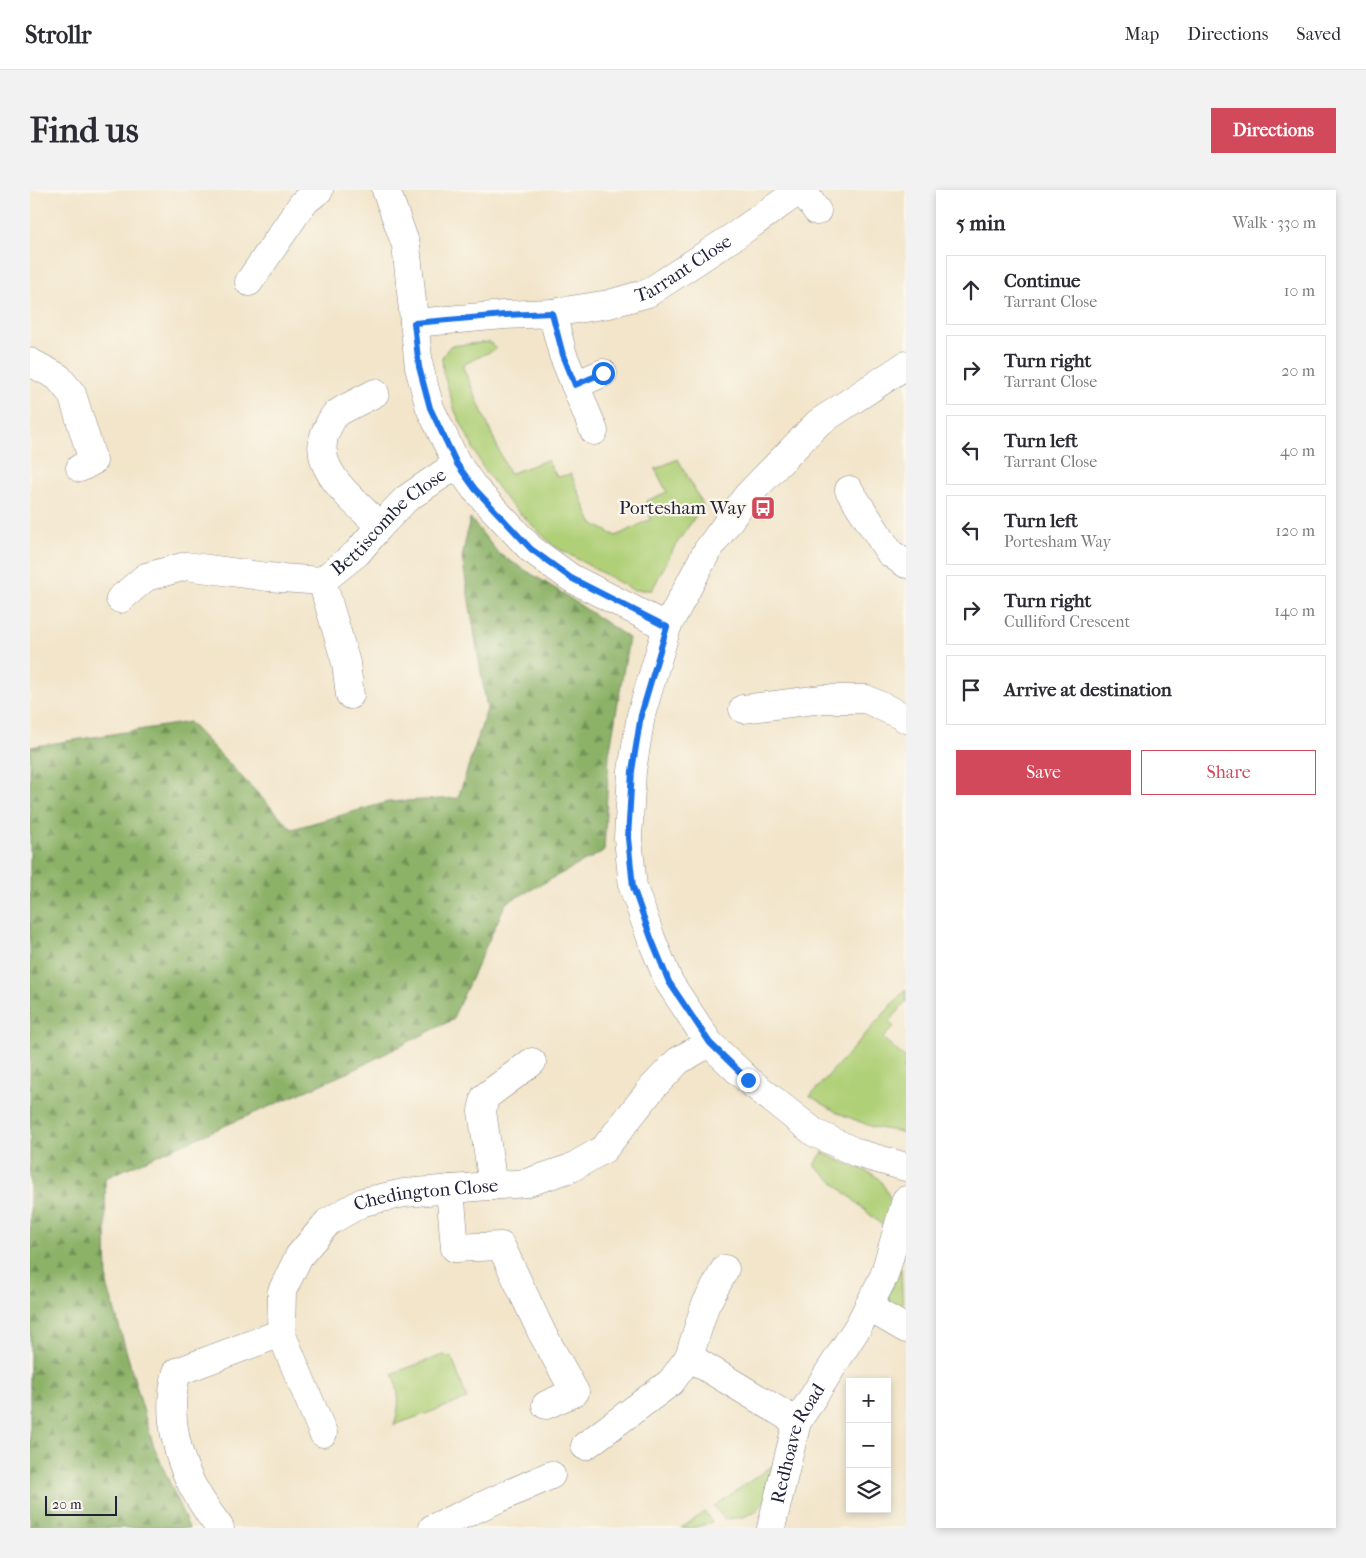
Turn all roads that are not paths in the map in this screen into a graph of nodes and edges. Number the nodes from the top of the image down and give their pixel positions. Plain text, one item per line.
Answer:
1 (319, 190) edge
2 (386, 190) edge
3 (806, 197) edge
4 (249, 282) dead end
5 (552, 313) junction
6 (414, 323) junction
7 (30, 362) edge
8 (906, 365) edge
9 (603, 373) dead end
10 (575, 385) junction
11 (376, 393) dead end
12 (594, 431) dead end
13 (457, 464) junction
14 (80, 468) dead end
15 (849, 490) dead end
16 (380, 526) junction
17 (906, 564) edge
18 (322, 581) junction
19 (120, 599) dead end
20 (667, 627) junction
21 (350, 695) dead end
22 (743, 709) dead end
23 (906, 719) edge
24 (710, 1043) junction
25 (532, 1062) dead end
26 (906, 1167) edge
27 (493, 1186) junction
28 (450, 1190) junction
29 (906, 1200) edge
30 (725, 1269) dead end
31 (868, 1307) junction
32 (906, 1329) edge
33 (281, 1333) junction
34 (689, 1357) junction
35 (546, 1405) dead end
36 (797, 1422) junction
37 (323, 1434) dead end
38 (585, 1446) dead end
39 (551, 1474) dead end
40 (220, 1528) edge
41 (433, 1528) edge
42 (772, 1528) edge

1 - 4 street
2 - 6 street
3 - 5 street, Tarrant Close
5 - 6 street, Tarrant Close
5 - 10 street
6 - 13 street
7 - 14 street
8 - 20 street
9 - 10 street
10 - 12 street
11 - 16 street
13 - 16 street, Bettiscombe Close
13 - 20 street
15 - 17 street
16 - 18 street, Bettiscombe Close
18 - 19 street, Bettiscombe Close
18 - 21 street, Bettiscombe Close
20 - 24 street
22 - 23 street
24 - 26 street
24 - 27 street, Chedington Close
25 - 27 street
27 - 28 street, Chedington Close
28 - 33 street, Chedington Close
28 - 35 street
29 - 31 street, Redhoave Road
30 - 34 street
31 - 32 street
31 - 36 street, Redhoave Road
33 - 37 street, Chedington Close
33 - 40 street
34 - 36 street
34 - 38 street
36 - 42 street, Redhoave Road
39 - 41 street

